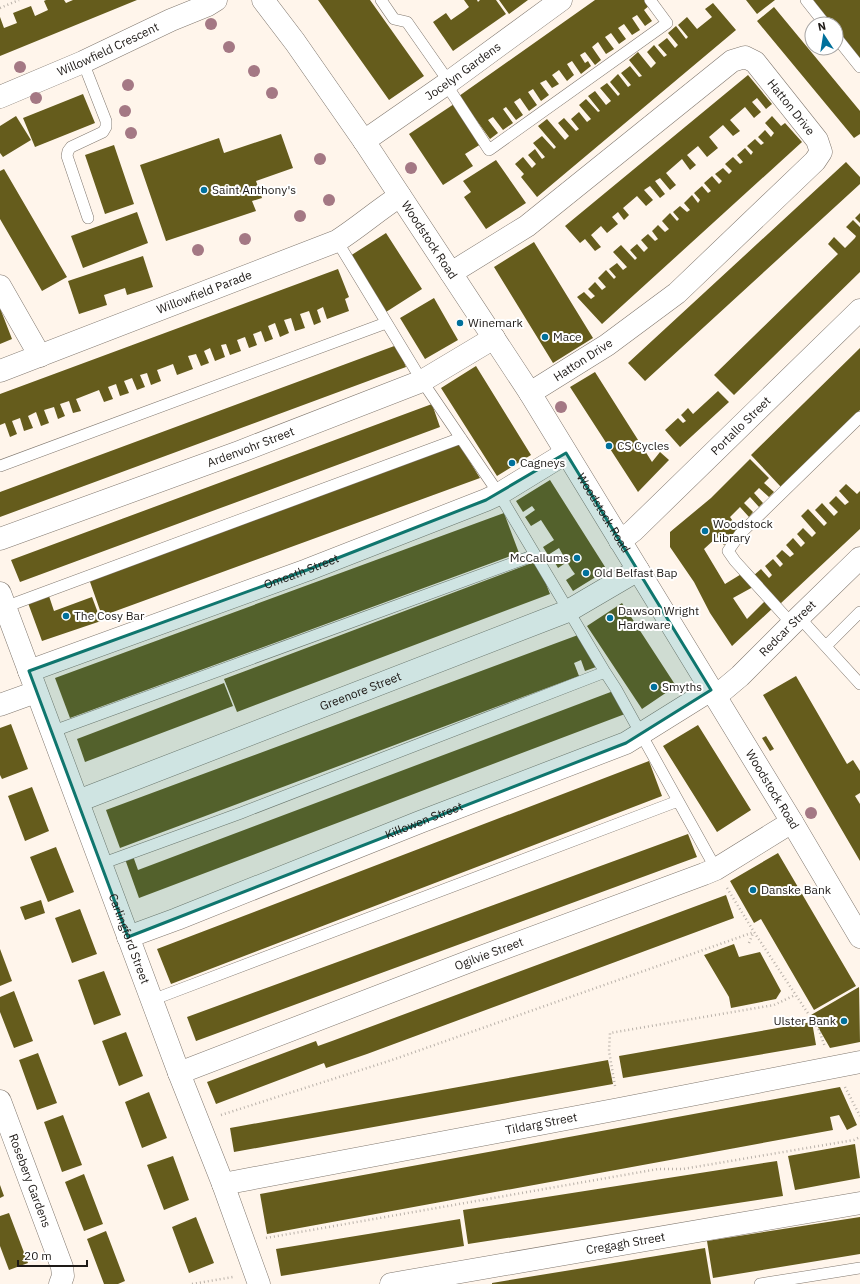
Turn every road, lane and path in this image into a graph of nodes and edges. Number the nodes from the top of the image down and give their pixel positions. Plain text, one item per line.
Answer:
1 (19, 0) edge
2 (216, 0) edge
3 (263, 0) edge
4 (381, 0) edge
5 (561, 0) edge
6 (650, 0) edge
7 (806, 0) edge
8 (0, 8) edge
9 (819, 16) edge
10 (844, 47) edge
11 (84, 62) junction
12 (860, 67) edge
13 (447, 83) junction
14 (0, 97) edge
15 (364, 142) junction
16 (400, 196) junction
17 (88, 218) dead end
18 (337, 241) junction
19 (451, 273) junction
20 (0, 286) edge
21 (860, 310) edge
22 (386, 323) junction
23 (494, 338) junction
24 (40, 356) junction
25 (0, 371) edge
26 (422, 381) junction
27 (530, 393) junction
28 (860, 417) edge
29 (461, 438) junction
30 (566, 453) junction
31 (0, 466) edge
32 (499, 494) junction
33 (0, 539) edge
34 (620, 541) junction
35 (535, 555) junction
36 (860, 558) edge
37 (638, 570) junction
38 (3, 600) edge
39 (568, 611) junction
40 (860, 612) edge
41 (795, 620) junction
42 (826, 646) junction
43 (29, 671) junction
44 (605, 672) junction
45 (860, 684) edge
46 (36, 692) junction
47 (716, 699) junction
48 (0, 706) edge
49 (51, 732) junction
50 (642, 734) junction
51 (78, 801) junction
52 (678, 801) junction
53 (792, 822) junction
54 (101, 864) junction
55 (716, 869) junction
56 (754, 932) junction
57 (128, 937) junction
58 (860, 937) edge
59 (749, 943) dead end
60 (795, 995) junction
61 (152, 1000) junction
62 (860, 1062) edge
63 (836, 1066) junction
64 (179, 1073) junction
65 (0, 1101) edge
66 (619, 1109) junction
67 (860, 1116) edge
68 (198, 1122) junction
69 (860, 1137) edge
70 (223, 1184) junction
71 (860, 1203) edge
72 (244, 1242) junction
73 (860, 1268) edge
74 (257, 1279) edge
75 (60, 1284) edge
76 (192, 1284) edge
77 (391, 1284) edge
78 (760, 1284) edge

1 - 8 path
2 - 11 street, Willowfield Crescent
3 - 15 street, Woodstock Road
4 - 13 lane
5 - 13 street, Jocelyn Gardens
6 - 13 lane
7 - 9 lane
10 - 12 lane
11 - 14 street, Willowfield Crescent
11 - 17 lane
13 - 15 street, Jocelyn Gardens
15 - 16 street, Woodstock Road
16 - 18 street, Willowfield Parade
16 - 19 street, Woodstock Road
18 - 22 lane
18 - 24 street, Willowfield Parade
19 - 23 street, Woodstock Road
19 - 27 street, Hatton Drive
20 - 24 street
21 - 34 street, Portallo Street
22 - 26 lane
22 - 31 lane
23 - 26 street, Ardenvohr Street
23 - 27 street, Woodstock Road
24 - 25 street, Willowfield Parade
26 - 29 lane
26 - 33 street, Ardenvohr Street
27 - 30 street, Woodstock Road
28 - 41 lane
29 - 32 lane
29 - 38 lane
30 - 32 street, Omeath Street
30 - 34 street, Woodstock Road
32 - 35 lane
32 - 43 street, Omeath Street
34 - 37 street, Woodstock Road
35 - 39 lane
35 - 49 lane
36 - 41 street, Redcar Street
37 - 39 street, Greenore Street
37 - 47 street, Woodstock Road
38 - 43 street, Carlingford Street
39 - 44 lane
39 - 51 street, Greenore Street
40 - 42 lane
41 - 42 lane
41 - 47 street, Redcar Street
42 - 45 lane
43 - 46 street, Carlingford Street
44 - 50 lane
44 - 54 lane
46 - 48 street
46 - 49 street, Carlingford Street
47 - 50 street, Killowen Street
47 - 53 street, Woodstock Road
49 - 51 street, Carlingford Street
50 - 52 lane
50 - 57 street, Killowen Street
51 - 54 street, Carlingford Street
52 - 55 lane
52 - 61 lane
53 - 55 street, Ogilvie Street
53 - 58 street, Woodstock Road
54 - 57 street, Carlingford Street
55 - 56 path
55 - 64 street, Ogilvie Street
56 - 59 path
56 - 60 path
56 - 68 path
57 - 61 street, Carlingford Street
60 - 63 path
60 - 66 path
61 - 64 street, Carlingford Street
62 - 63 street, Tildarg Street
63 - 66 street, Tildarg Street
63 - 67 path
64 - 68 street, Carlingford Street
65 - 75 street, Rosebery Gardens
66 - 70 street, Tildarg Street
68 - 70 street, Carlingford Street
69 - 72 path
70 - 72 street, Carlingford Street
71 - 77 street, Cregagh Street
72 - 74 street, Carlingford Street
73 - 78 lane
74 - 76 path

